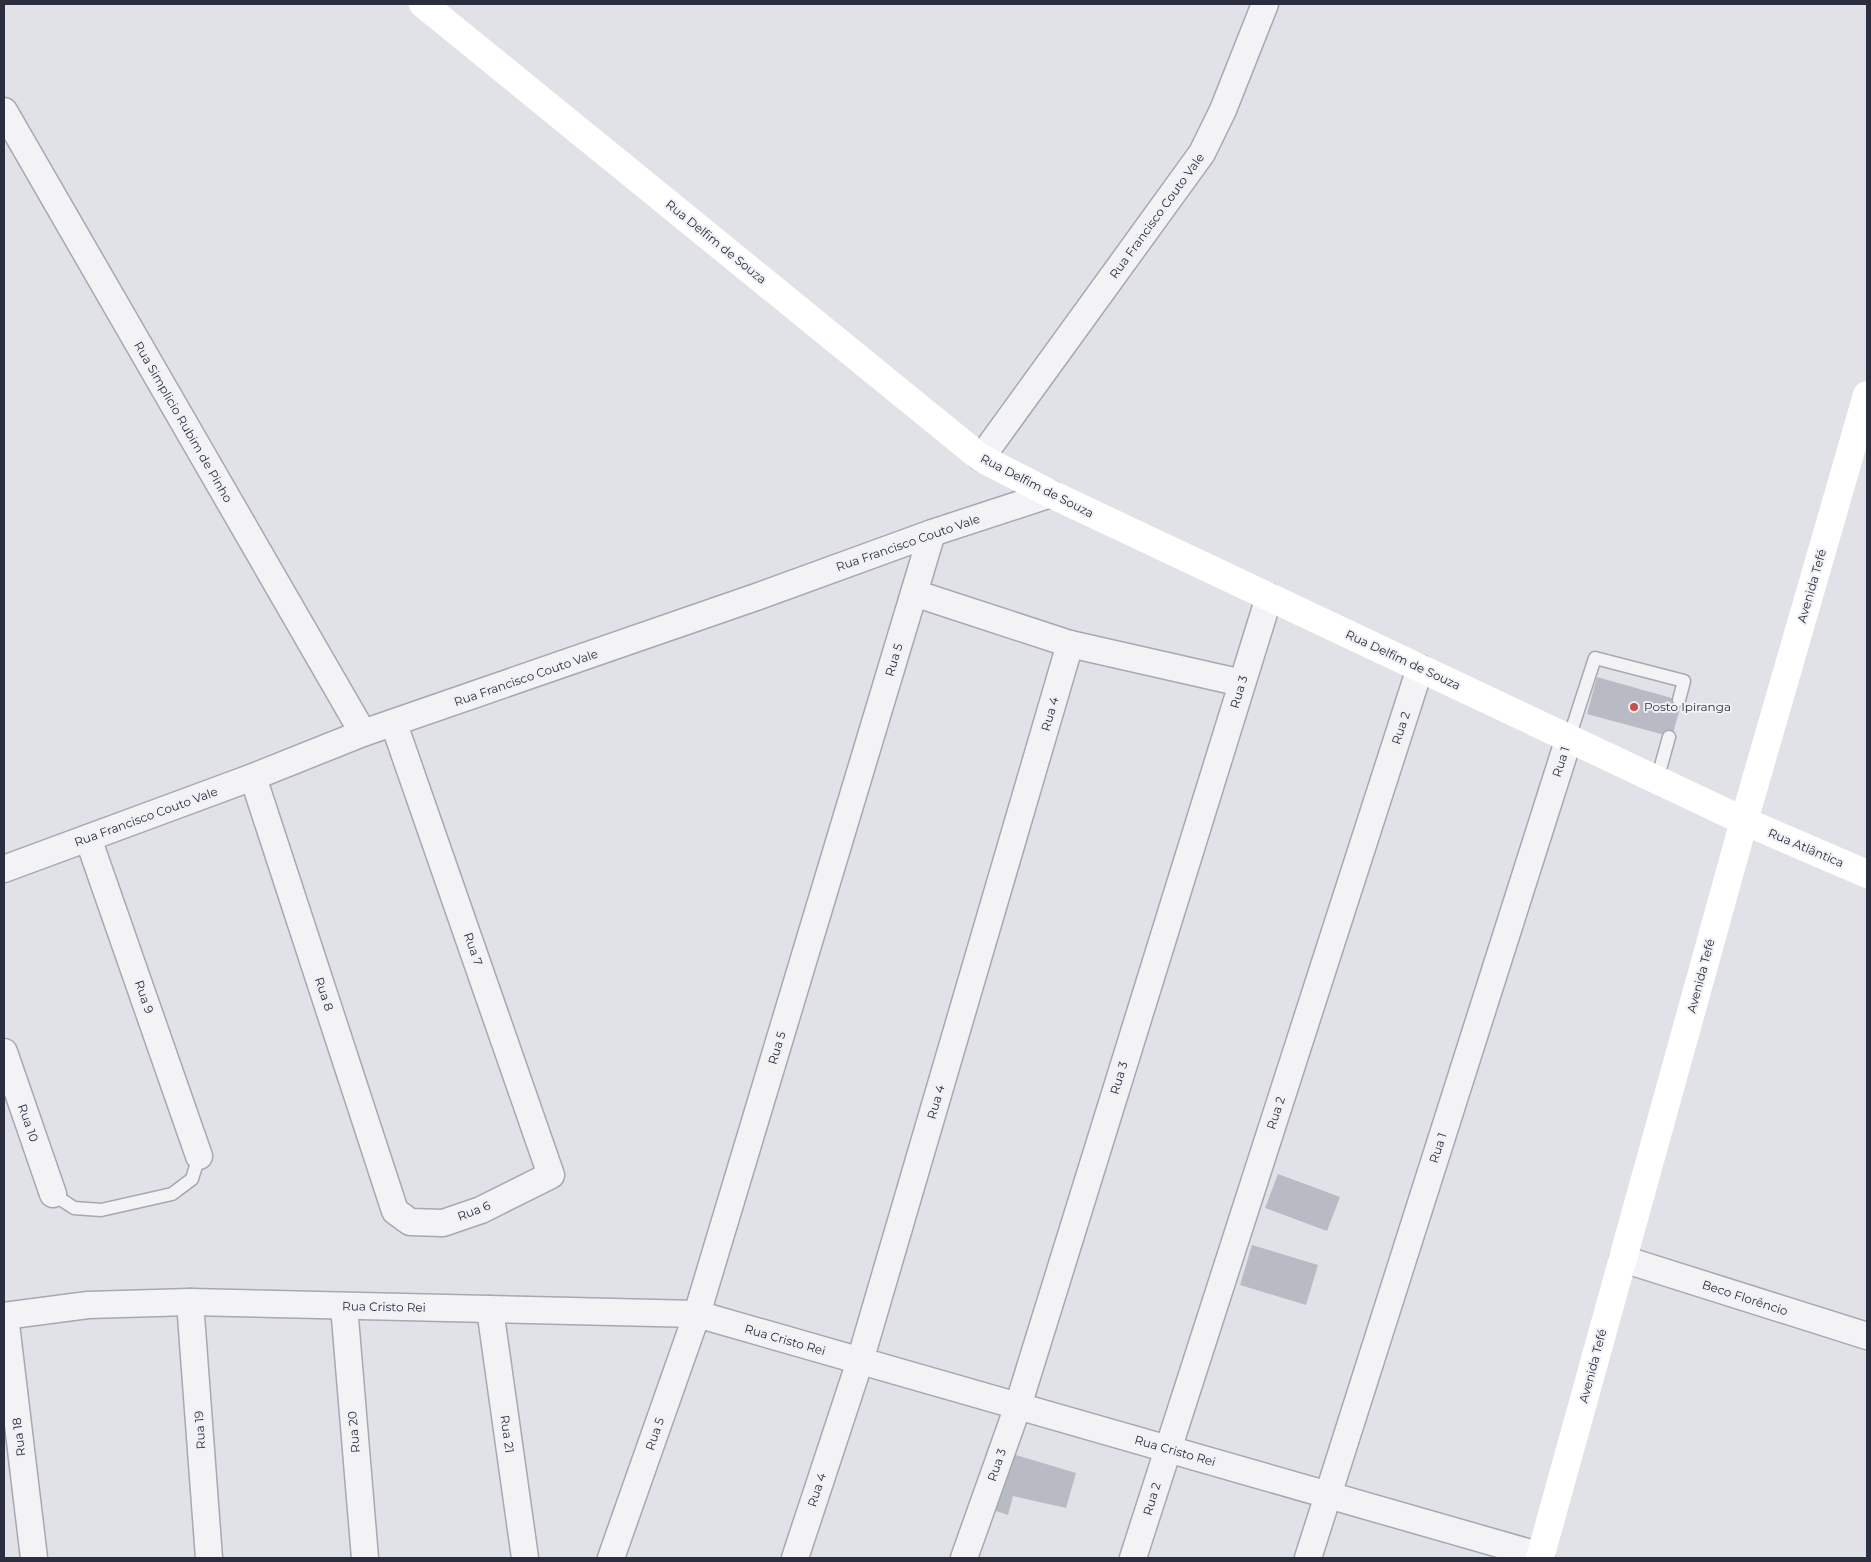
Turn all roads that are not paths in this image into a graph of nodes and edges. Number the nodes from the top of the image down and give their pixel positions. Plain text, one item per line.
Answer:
1 (423, 4) edge
2 (1265, 4) edge
3 (4, 111) edge
4 (1867, 395) edge
5 (981, 458) junction
6 (1051, 494) junction
7 (932, 533) junction
8 (914, 593) junction
9 (1269, 597) junction
10 (1070, 644) junction
11 (1420, 668) junction
12 (1242, 682) junction
13 (1679, 700) dead end
14 (394, 724) junction
15 (363, 733) junction
16 (1669, 737) dead end
17 (1569, 738) junction
18 (253, 777) junction
19 (1657, 780) junction
20 (1744, 821) junction
21 (88, 838) junction
22 (4, 869) edge
23 (1867, 874) edge
24 (4, 1052) edge
25 (199, 1156) joint
26 (551, 1175) joint
27 (53, 1194) joint
28 (395, 1211) joint
29 (1623, 1259) junction
30 (190, 1302) junction
31 (344, 1306) junction
32 (490, 1309) junction
33 (696, 1314) junction
34 (4, 1316) edge
35 (1867, 1336) edge
36 (860, 1361) junction
37 (1018, 1406) junction
38 (1167, 1449) junction
39 (1328, 1495) junction
40 (1541, 1557) edge
41 (34, 1558) edge
42 (209, 1558) edge
43 (365, 1558) edge
44 (525, 1558) edge
45 (611, 1558) edge
46 (795, 1558) edge
47 (964, 1558) edge
48 (1133, 1558) edge
49 (1308, 1558) edge

1 - 5 street, Rua Delfim de Souza
2 - 5 street, Rua Francisco Couto Vale
3 - 15 street, Rua Simplicio Rubim de Pinho
4 - 20 street, Avenida Tefé
5 - 6 street, Rua Delfim de Souza
6 - 7 street, Rua Francisco Couto Vale
6 - 9 street, Rua Delfim de Souza
7 - 8 street, Rua 5
7 - 14 street, Rua Francisco Couto Vale
8 - 10 street
8 - 33 street, Rua 5
9 - 11 street, Rua Delfim de Souza
9 - 12 street, Rua 3
10 - 12 street
10 - 36 street, Rua 4
11 - 17 street, Rua Delfim de Souza
11 - 38 street, Rua 2
12 - 37 street, Rua 3
13 - 17 lane
14 - 15 street, Rua Francisco Couto Vale
14 - 26 street, Rua 7
15 - 18 street, Rua Francisco Couto Vale
16 - 19 lane
17 - 19 street, Rua Delfim de Souza
17 - 39 street, Rua 1
18 - 21 street, Rua Francisco Couto Vale
18 - 28 street, Rua 8
19 - 20 street, Rua Delfim de Souza
20 - 23 street, Rua Atlântica
20 - 29 street, Avenida Tefé
21 - 22 street, Rua Francisco Couto Vale
21 - 25 street, Rua 9
24 - 27 street, Rua 10
25 - 27 lane
26 - 28 street, Rua 6
29 - 35 street, Beco Florêncio
29 - 40 street, Avenida Tefé
30 - 31 street, Rua Cristo Rei
30 - 34 street, Rua Cristo Rei
30 - 42 street, Rua 19
31 - 32 street, Rua Cristo Rei
31 - 43 street, Rua 20
32 - 33 street, Rua Cristo Rei
32 - 44 street, Rua 21
33 - 36 street, Rua Cristo Rei
33 - 45 street, Rua 5
34 - 41 street, Rua 18
36 - 37 street, Rua Cristo Rei
36 - 46 street, Rua 4
37 - 38 street, Rua Cristo Rei
37 - 47 street, Rua 3
38 - 39 street, Rua Cristo Rei
38 - 48 street, Rua 2
39 - 40 street, Rua Cristo Rei
39 - 49 street, Rua 1

